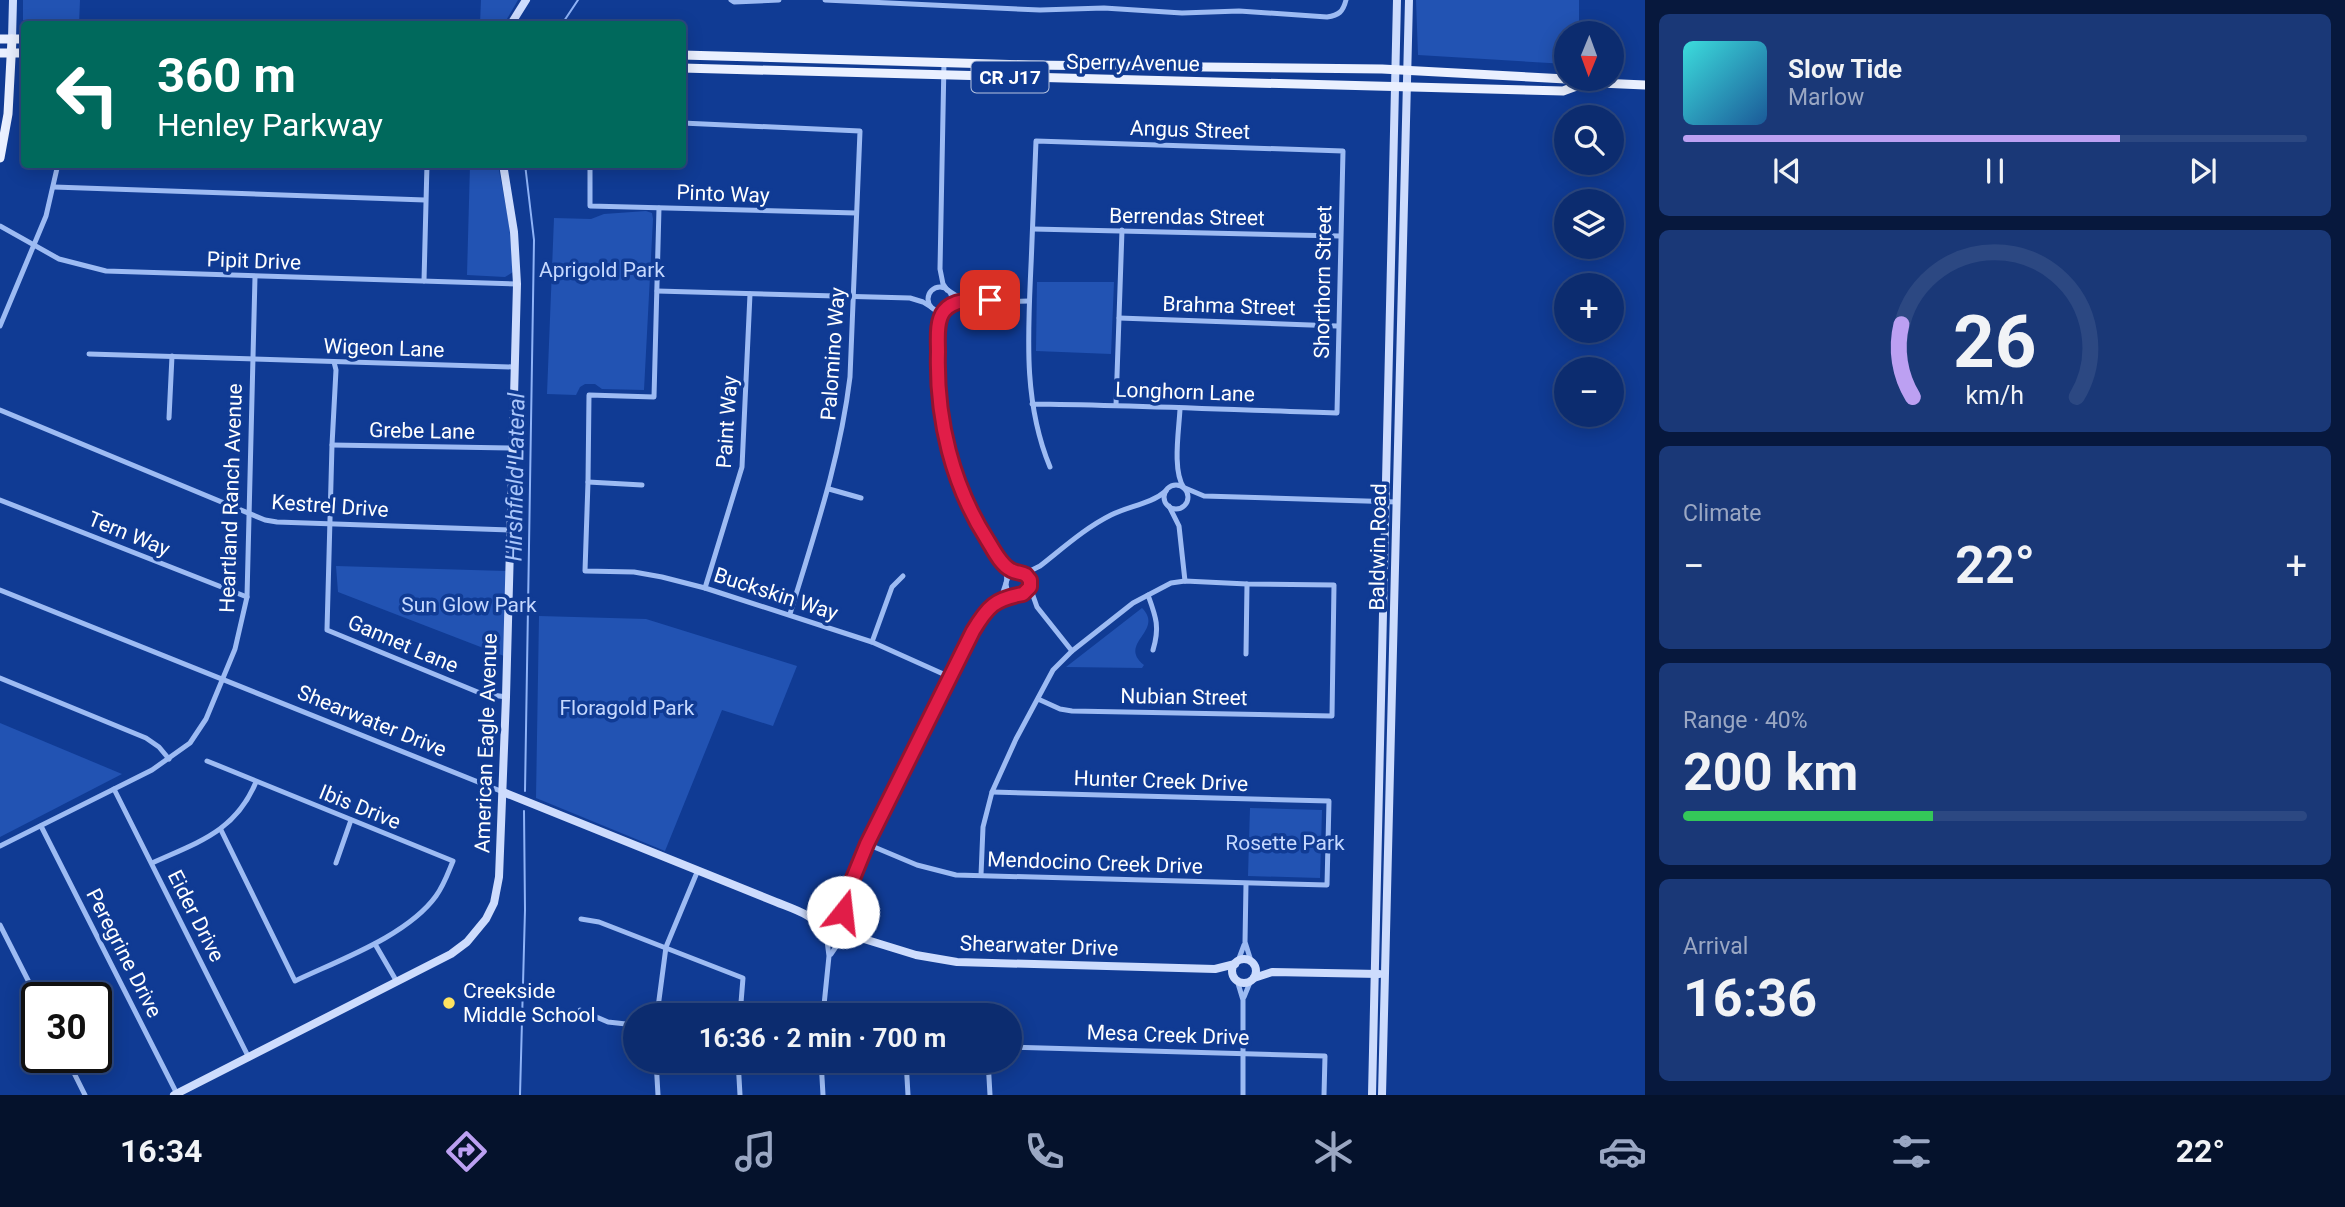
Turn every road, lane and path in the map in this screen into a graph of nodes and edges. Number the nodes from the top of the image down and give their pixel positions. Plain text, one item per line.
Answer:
1 (13, 0) edge
2 (526, 0) edge
3 (731, 0) edge
4 (779, 0) edge
5 (825, 0) edge
6 (1041, 0) edge
7 (1346, 0) edge
8 (1397, 0) edge
9 (1409, 0) edge
10 (873, 1) edge
11 (1040, 10) junction
12 (514, 21) edge
13 (0, 39) edge
14 (12, 39) junction
15 (21, 40) edge
16 (0, 53) edge
17 (11, 53) junction
18 (21, 54) edge
19 (686, 55) edge
20 (944, 62) junction
21 (686, 68) edge
22 (1396, 71) junction
23 (1408, 72) junction
24 (944, 76) junction
25 (1554, 78) edge
26 (1624, 85) edge
27 (1645, 85) edge
28 (1396, 87) junction
29 (1408, 88) junction
30 (1554, 91) edge
31 (686, 123) edge
32 (1343, 151) joint
33 (0, 158) edge
34 (57, 168) edge
35 (426, 168) edge
36 (504, 168) edge
37 (590, 168) edge
38 (54, 187) junction
39 (425, 200) junction
40 (659, 208) junction
41 (856, 213) junction
42 (0, 226) edge
43 (1033, 229) junction
44 (1122, 230) junction
45 (1340, 236) junction
46 (34, 246) junction
47 (940, 269) junction
48 (255, 277) junction
49 (424, 281) junction
50 (517, 284) junction
51 (657, 291) junction
52 (931, 291) junction
53 (948, 291) junction
54 (750, 294) junction
55 (854, 296) junction
56 (910, 298) junction
57 (970, 300) junction
58 (1029, 301) junction
59 (932, 308) junction
60 (947, 308) junction
61 (1119, 318) junction
62 (0, 326) edge
63 (1337, 326) junction
64 (939, 328) junction
65 (89, 354) dead end
66 (172, 356) junction
67 (253, 359) junction
68 (334, 362) junction
69 (514, 367) junction
70 (1389, 379) junction
71 (1032, 404) junction
72 (1116, 405) junction
73 (1180, 409) junction
74 (0, 410) edge
75 (1337, 413) joint
76 (169, 418) dead end
77 (1398, 433) junction
78 (332, 445) junction
79 (512, 448) junction
80 (1050, 467) dead end
81 (1177, 467) junction
82 (588, 482) junction
83 (642, 485) dead end
84 (1184, 488) junction
85 (829, 489) junction
86 (1167, 490) junction
87 (1204, 496) junction
88 (861, 498) dead end
89 (0, 500) edge
90 (1149, 501) junction
91 (1386, 502) junction
92 (1396, 502) junction
93 (1169, 505) junction
94 (1184, 505) junction
95 (249, 512) junction
96 (330, 524) junction
97 (1179, 526) junction
98 (510, 530) junction
99 (999, 559) junction
100 (1040, 566) junction
101 (1018, 572) junction
102 (903, 576) dead end
103 (1185, 581) junction
104 (1007, 582) junction
105 (1247, 584) junction
106 (1030, 585) junction
107 (705, 588) junction
108 (0, 590) edge
109 (1018, 595) junction
110 (1148, 595) junction
111 (247, 597) junction
112 (995, 603) junction
113 (1037, 607) junction
114 (789, 614) junction
115 (872, 642) junction
116 (1153, 650) dead end
117 (1072, 651) junction
118 (1245, 654) dead end
119 (950, 677) junction
120 (0, 678) edge
121 (223, 680) junction
122 (506, 697) junction
123 (1038, 699) junction
124 (169, 759) junction
125 (207, 761) dead end
126 (256, 782) junction
127 (114, 789) junction
128 (503, 792) junction
129 (992, 792) junction
130 (351, 820) junction
131 (41, 825) junction
132 (221, 830) junction
133 (867, 844) junction
134 (0, 846) edge
135 (152, 863) junction
136 (335, 863) dead end
137 (698, 870) junction
138 (981, 875) junction
139 (1246, 884) junction
140 (1328, 884) joint
141 (845, 898) junction
142 (808, 916) junction
143 (830, 917) junction
144 (581, 919) dead end
145 (847, 921) junction
146 (0, 925) edge
147 (825, 932) junction
148 (843, 937) junction
149 (864, 939) junction
150 (1245, 942) junction
151 (375, 944) junction
152 (666, 947) junction
153 (830, 956) junction
154 (1236, 962) junction
155 (1253, 963) junction
156 (1215, 970) junction
157 (1272, 972) junction
158 (1375, 974) junction
159 (1385, 974) junction
160 (1236, 979) junction
161 (1252, 979) junction
162 (29, 982) edge
163 (397, 982) junction
164 (1243, 1000) junction
165 (659, 1003) edge
166 (741, 1003) edge
167 (824, 1003) edge
168 (580, 1010) dead end
169 (623, 1024) edge
170 (1022, 1047) edge
171 (1244, 1053) junction
172 (249, 1058) junction
173 (74, 1073) edge
174 (657, 1073) edge
175 (739, 1073) edge
176 (822, 1073) edge
177 (907, 1073) edge
178 (989, 1073) edge
179 (176, 1094) edge
180 (85, 1095) edge
181 (658, 1095) edge
182 (740, 1095) edge
183 (823, 1095) edge
184 (908, 1095) edge
185 (990, 1095) edge
186 (1243, 1095) edge
187 (1324, 1095) edge
188 (1372, 1095) edge
189 (1382, 1095) edge

1 - 14 street
2 - 12 street
3 - 4 street
5 - 10 street
6 - 11 street
7 - 11 street
8 - 22 street, Baldwin Road
9 - 23 street, Baldwin Road
10 - 11 street
13 - 14 main road
14 - 15 main road
14 - 17 main road
16 - 17 main road
17 - 18 main road
17 - 33 main road
19 - 20 main road, Sperry Avenue / CR J17
20 - 22 main road, Sperry Avenue / CR J17
20 - 24 street
21 - 24 main road, Sperry Avenue / CR J17
22 - 23 main road, Sperry Avenue / CR J17
22 - 28 street, Baldwin Road
23 - 25 main road, Sperry Avenue / CR J17
23 - 29 street, Baldwin Road
24 - 28 main road, Sperry Avenue / CR J17
24 - 47 street
26 - 27 main road, Sperry Avenue / CR J17
28 - 29 main road, Sperry Avenue / CR J17
28 - 70 street, Baldwin Road
29 - 30 main road, Sperry Avenue / CR J17
29 - 77 street, Baldwin Road
31 - 41 street, Palomino Way
32 - 43 street, Angus Street
32 - 45 street, Shorthorn Street
34 - 38 street
35 - 39 street
36 - 50 street, American Eagle Avenue
37 - 40 street, Pinto Way
38 - 39 street
38 - 46 street
39 - 49 street
40 - 41 street, Pinto Way
40 - 51 street
41 - 55 street, Palomino Way
42 - 46 street, Pipit Drive
43 - 44 street, Berrendas Street
43 - 58 street
44 - 45 street, Berrendas Street
44 - 61 street
45 - 63 street, Shorthorn Street
46 - 48 street, Pipit Drive
46 - 62 street
47 - 52 street
47 - 53 street
48 - 49 street, Pipit Drive
48 - 67 street, Heartland Ranch Avenue
49 - 50 street, Pipit Drive
50 - 69 street, American Eagle Avenue
51 - 54 street
51 - 82 street
52 - 53 street
52 - 56 street
52 - 59 street
53 - 57 street
53 - 60 street
54 - 55 street
54 - 107 street, Paint Way
55 - 56 street
55 - 85 street, Palomino Way
56 - 59 street
57 - 58 street
57 - 60 street
58 - 71 street
59 - 60 street
59 - 64 street
60 - 64 street
61 - 63 street, Brahma Street
61 - 72 street
63 - 75 street, Shorthorn Street
64 - 99 street
65 - 66 street, Wigeon Lane
66 - 67 street, Wigeon Lane
66 - 76 street
67 - 68 street, Wigeon Lane
67 - 95 street, Heartland Ranch Avenue
68 - 69 street, Wigeon Lane
68 - 78 street
69 - 79 street, American Eagle Avenue
70 - 77 street
70 - 91 street, Baldwin Road
71 - 72 street, Longhorn Lane
71 - 80 street
72 - 73 street, Longhorn Lane
73 - 75 street, Longhorn Lane
73 - 81 street
74 - 95 street, Kestrel Drive
77 - 92 street, Baldwin Road
78 - 79 street, Grebe Lane
78 - 96 street
79 - 98 street, American Eagle Avenue
81 - 84 street
81 - 86 street
82 - 83 street
82 - 107 street, Buckskin Way
84 - 86 street
84 - 87 street
84 - 94 street
85 - 88 street
85 - 114 street, Palomino Way
86 - 90 street
86 - 93 street
87 - 91 street
87 - 94 street
89 - 111 street, Tern Way
90 - 93 street
90 - 100 street
91 - 92 street
91 - 158 street, Baldwin Road
92 - 159 street, Baldwin Road
93 - 94 street
93 - 97 street
94 - 97 street
95 - 96 street, Kestrel Drive
95 - 111 street, Heartland Ranch Avenue
96 - 98 street, Kestrel Drive
96 - 122 street, Gannet Lane
97 - 103 street
98 - 122 street, American Eagle Avenue
99 - 101 street
99 - 104 street
100 - 101 street
100 - 106 street
101 - 104 street
101 - 106 street
102 - 115 street
103 - 105 street
103 - 110 street
104 - 109 street
104 - 112 street
105 - 118 street
105 - 123 street, Nubian Street
106 - 109 street
106 - 113 street
107 - 114 street, Buckskin Way
108 - 121 street, Shearwater Drive
109 - 112 street
109 - 113 street
110 - 116 street
110 - 117 street
111 - 121 street, Heartland Ranch Avenue
112 - 119 street
113 - 117 street
114 - 115 street, Buckskin Way
115 - 119 street, Buckskin Way
117 - 123 street
119 - 133 street
120 - 124 street
121 - 124 street, Heartland Ranch Avenue
121 - 128 street, Shearwater Drive
122 - 128 street, American Eagle Avenue
123 - 129 street
124 - 127 street, Heartland Ranch Avenue
125 - 126 street, Ibis Drive
126 - 130 street, Ibis Drive
126 - 132 street
127 - 131 street, Heartland Ranch Avenue
127 - 135 street, Eider Drive
128 - 137 street, Shearwater Drive
128 - 163 street, American Eagle Avenue
129 - 138 street
129 - 140 street, Hunter Creek Drive
130 - 136 street
130 - 151 street, Ibis Drive
131 - 134 street, Heartland Ranch Avenue
131 - 179 street, Peregrine Drive
132 - 135 street
132 - 151 street
133 - 138 street, Mendocino Creek Drive
133 - 141 street
135 - 172 street, Eider Drive
137 - 142 street, Shearwater Drive
137 - 152 street
138 - 139 street, Mendocino Creek Drive
139 - 140 street, Mendocino Creek Drive
139 - 150 street
141 - 143 street
141 - 145 street
142 - 143 street, Shearwater Drive
142 - 147 street, Shearwater Drive
143 - 145 street
143 - 147 street
144 - 152 street
145 - 148 street
145 - 149 street, Shearwater Drive
146 - 162 street
147 - 148 street
147 - 153 street
148 - 149 street, Shearwater Drive
148 - 153 street
149 - 156 street, Shearwater Drive
150 - 154 street
150 - 155 street
151 - 163 street
152 - 165 street
152 - 166 street
153 - 167 street
154 - 155 street
154 - 156 street, Shearwater Drive
154 - 160 street
155 - 157 street
155 - 161 street
156 - 160 street, Shearwater Drive
157 - 158 street
157 - 161 street
158 - 159 street
158 - 188 street, Baldwin Road
159 - 189 street, Baldwin Road
160 - 161 street
160 - 164 street
161 - 164 street
163 - 172 street, American Eagle Avenue
164 - 171 street
168 - 169 street
170 - 171 street, Mesa Creek Drive
171 - 186 street
171 - 187 street, Mesa Creek Drive
172 - 179 street, American Eagle Avenue
173 - 180 street
174 - 181 street
175 - 182 street
176 - 183 street
177 - 184 street
178 - 185 street

